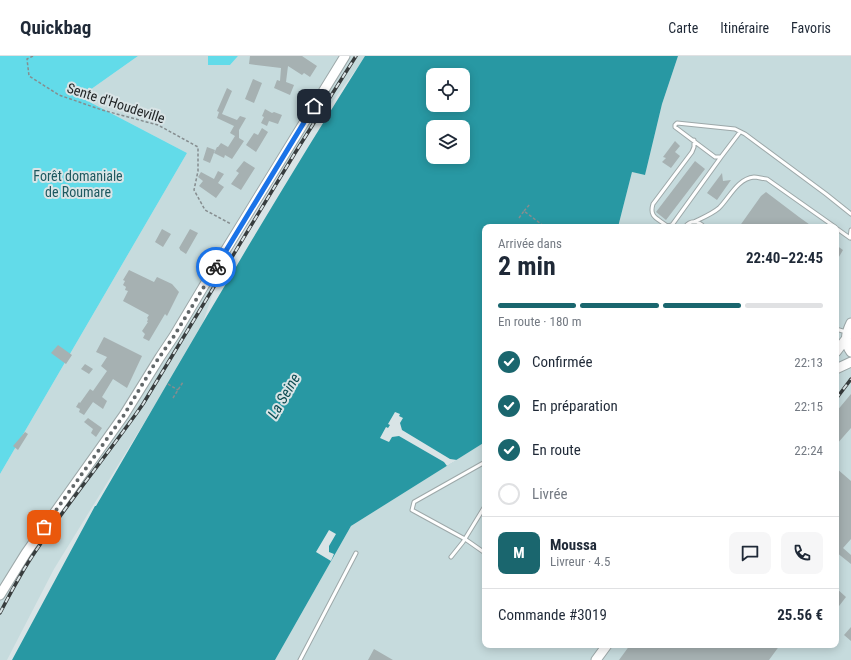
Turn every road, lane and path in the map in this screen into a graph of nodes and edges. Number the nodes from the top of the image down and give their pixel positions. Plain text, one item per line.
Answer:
1 (33, 56) edge
2 (345, 56) edge
3 (740, 132) junction
4 (694, 140) junction
5 (721, 157) junction
6 (530, 204) dead end
7 (524, 211) junction
8 (851, 214) edge
9 (519, 218) dead end
10 (694, 222) junction
11 (231, 224) dead end
12 (541, 224) edge
13 (665, 224) edge
14 (673, 224) edge
15 (687, 224) edge
16 (700, 224) edge
17 (831, 224) edge
18 (839, 230) edge
19 (851, 230) edge
20 (850, 238) edge
21 (851, 323) edge
22 (841, 342) edge
23 (851, 352) edge
24 (851, 362) edge
25 (839, 368) edge
26 (183, 382) dead end
27 (168, 384) dead end
28 (178, 390) junction
29 (173, 398) dead end
30 (482, 464) edge
31 (482, 511) edge
32 (465, 540) junction
33 (482, 552) edge
34 (356, 553) dead end
35 (451, 557) dead end
36 (0, 596) edge
37 (605, 648) edge
38 (300, 660) edge
39 (596, 660) edge

1 - 11 path, Sente d'Houdeville
2 - 36 main road
3 - 4 lane
3 - 5 lane
3 - 8 lane
4 - 5 lane
4 - 13 lane
5 - 14 lane
6 - 7 path
7 - 9 path
7 - 12 path
10 - 15 lane
10 - 16 lane
10 - 17 lane
18 - 20 lane
19 - 20 lane
21 - 22 main road
22 - 23 main road
24 - 25 main road
26 - 28 path
27 - 28 path
28 - 29 path
30 - 32 lane
31 - 32 lane
32 - 33 lane
32 - 35 lane
34 - 38 lane
37 - 39 main road

